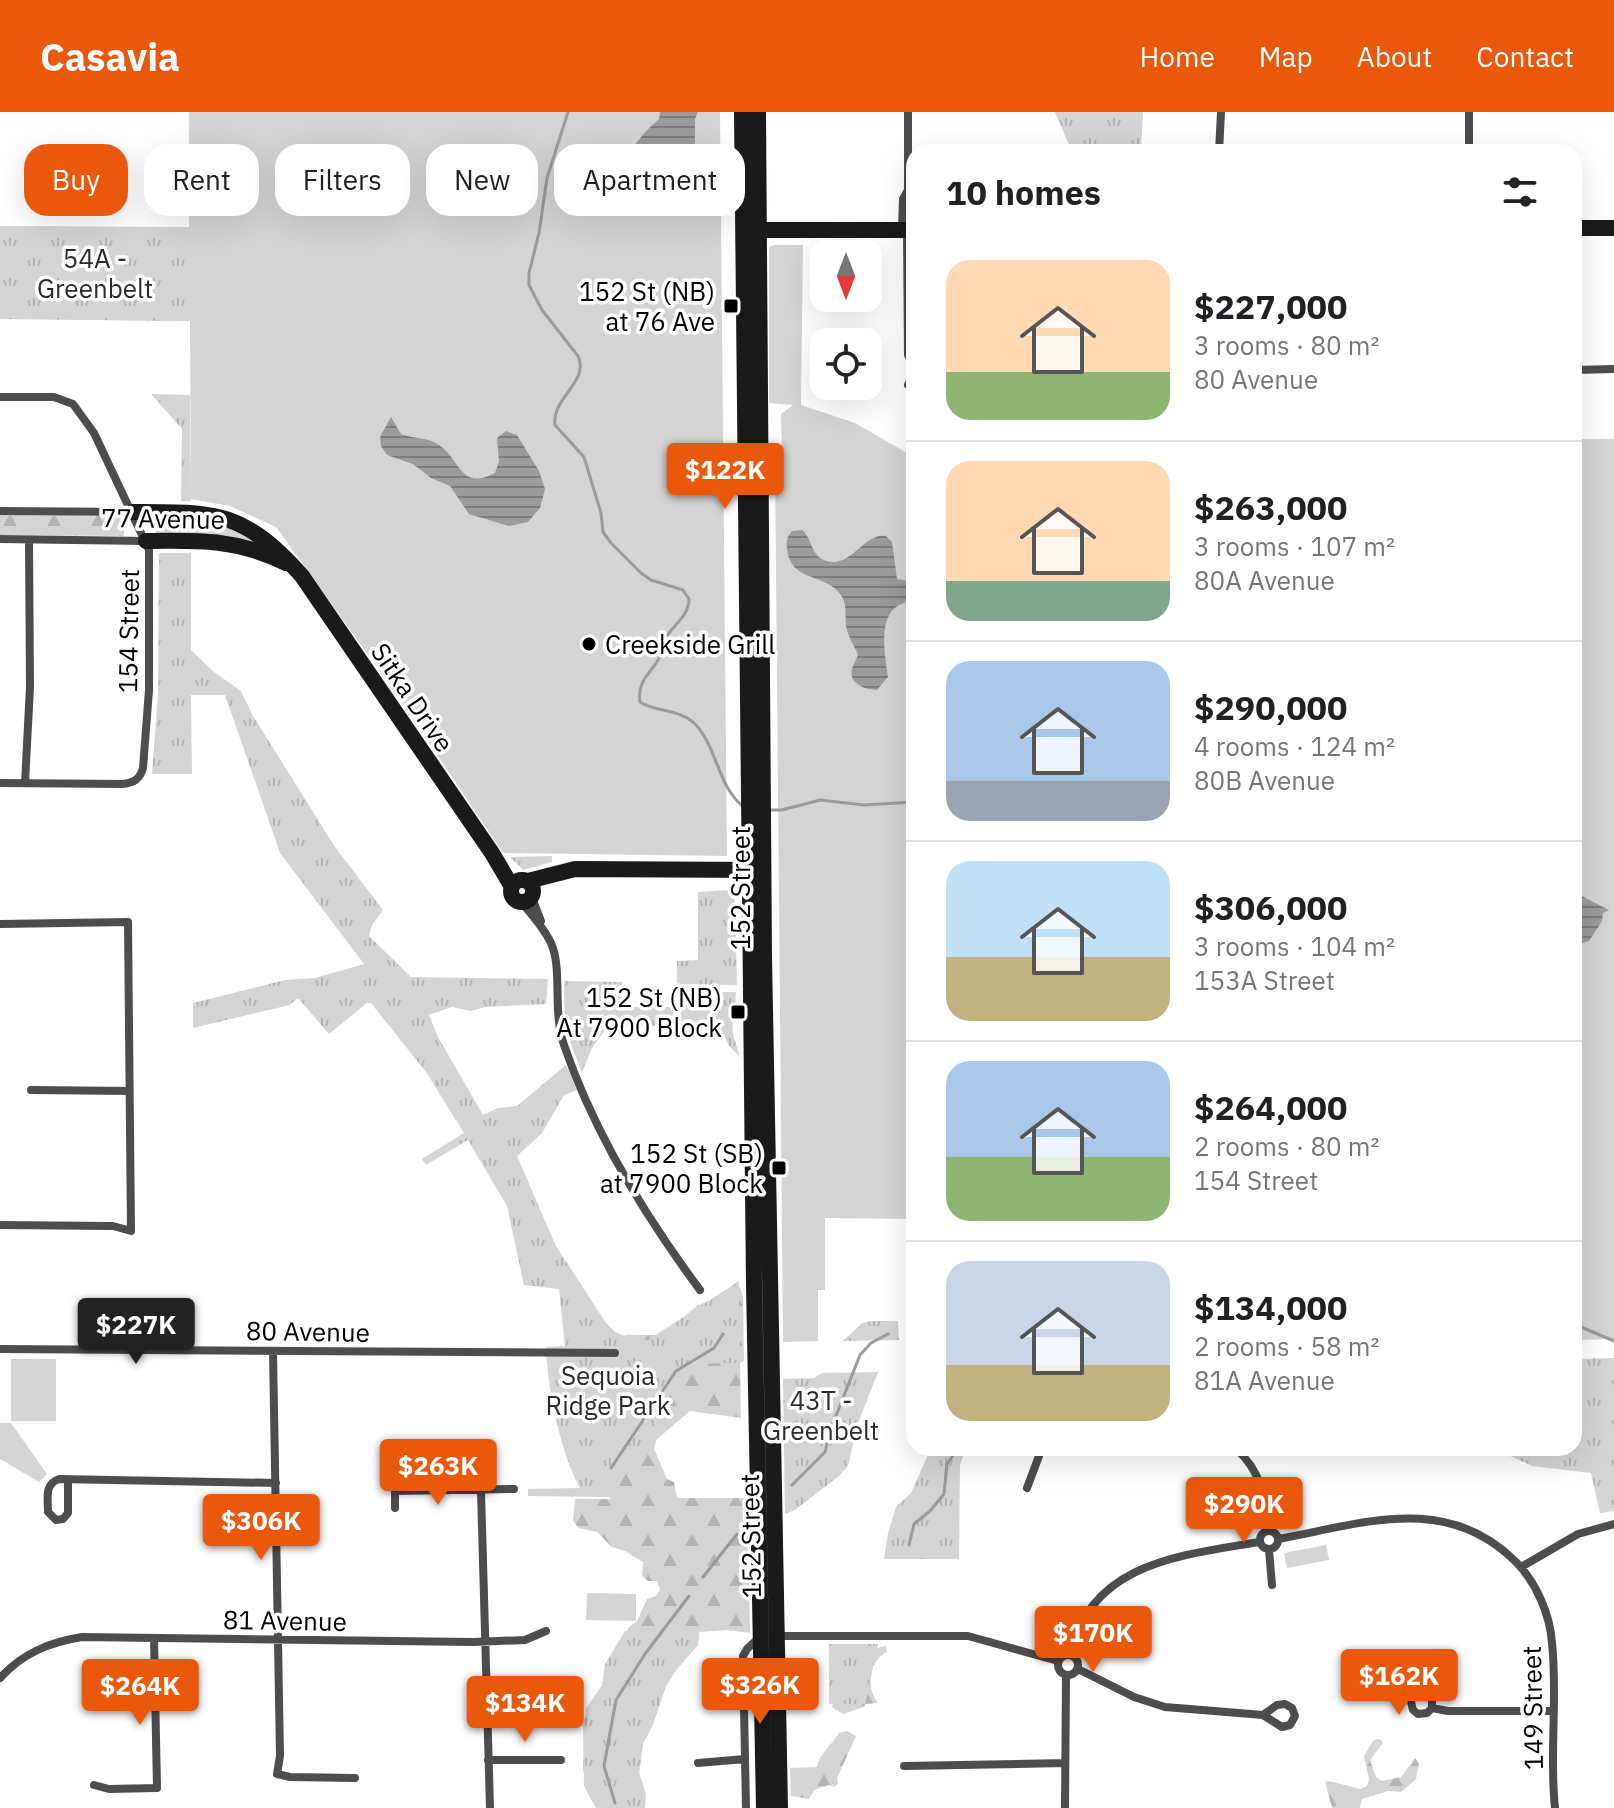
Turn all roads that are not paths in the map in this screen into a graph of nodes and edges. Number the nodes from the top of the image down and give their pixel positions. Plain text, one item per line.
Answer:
1 (742, 112) edge
2 (758, 112) edge
3 (908, 112) edge
4 (1221, 112) edge
5 (1469, 112) edge
6 (908, 144) edge
7 (1219, 144) edge
8 (1469, 144) edge
9 (906, 194) edge
10 (906, 218) edge
11 (1582, 228) edge
12 (1614, 228) edge
13 (750, 230) junction
14 (906, 230) edge
15 (1614, 369) edge
16 (1582, 370) edge
17 (0, 397) edge
18 (0, 511) edge
19 (132, 512) junction
20 (0, 539) edge
21 (29, 540) junction
22 (146, 541) junction
23 (295, 567) junction
24 (0, 783) edge
25 (25, 783) junction
26 (756, 870) junction
27 (525, 890) junction
28 (0, 924) edge
29 (31, 1090) dead end
30 (129, 1091) junction
31 (0, 1225) edge
32 (700, 1290) dead end
33 (0, 1349) edge
34 (273, 1351) junction
35 (615, 1353) dead end
36 (1039, 1456) edge
37 (1243, 1456) edge
38 (68, 1480) junction
39 (276, 1483) junction
40 (1027, 1488) dead end
41 (514, 1489) dead end
42 (481, 1491) junction
43 (395, 1508) dead end
44 (1614, 1524) edge
45 (1268, 1531) junction
46 (1278, 1539) junction
47 (1259, 1542) junction
48 (1269, 1550) junction
49 (1521, 1567) junction
50 (1272, 1585) dead end
51 (546, 1631) dead end
52 (768, 1636) junction
53 (154, 1638) junction
54 (278, 1640) junction
55 (483, 1641) junction
56 (1070, 1655) junction
57 (1058, 1661) junction
58 (1078, 1669) junction
59 (1066, 1675) junction
60 (0, 1678) edge
61 (1432, 1708) junction
62 (1553, 1711) junction
63 (1263, 1715) dead end
64 (745, 1759) junction
65 (488, 1760) junction
66 (561, 1760) dead end
67 (698, 1763) dead end
68 (1065, 1763) junction
69 (904, 1766) dead end
70 (355, 1778) dead end
71 (94, 1785) dead end
72 (490, 1808) edge
73 (746, 1808) edge
74 (764, 1808) edge
75 (780, 1808) edge
76 (1065, 1808) edge
77 (1555, 1808) edge

1 - 13 main road, 152 Street
2 - 13 main road, 152 Street
3 - 6 street
4 - 7 street
5 - 8 street
9 - 10 street
11 - 12 main road
13 - 14 main road
13 - 26 main road, 152 Street
15 - 16 street
17 - 19 street, 154 Street
18 - 19 street, 77 Avenue
19 - 22 street, 154 Street
19 - 23 main road, 77 Avenue
20 - 21 street, 77 Avenue
21 - 22 street, 77 Avenue
21 - 25 street
22 - 23 main road, 77 Avenue
22 - 25 street, 154 Street
23 - 27 main road, Sitka Drive
24 - 25 street
26 - 27 main road
26 - 52 main road, 152 Street
27 - 32 street
28 - 30 street
29 - 30 street
30 - 31 street
33 - 34 street, 80 Avenue
34 - 35 street, 80 Avenue
34 - 39 street
36 - 40 street
37 - 45 street
38 - 38 street
38 - 39 street
39 - 54 street
41 - 42 street
42 - 43 street
42 - 55 street
44 - 49 street
45 - 46 street
45 - 47 street
46 - 48 street
46 - 49 street
47 - 48 street
47 - 56 street
48 - 50 street
49 - 62 street, 149 Street
51 - 55 street, 81 Avenue
52 - 57 street
52 - 64 street
52 - 74 main road, 152 Street
52 - 75 main road, 152 Street
53 - 54 street, 81 Avenue
53 - 60 street, 81 Avenue
53 - 71 street
54 - 55 street, 81 Avenue
54 - 70 street
55 - 65 street
56 - 57 street
56 - 58 street
57 - 59 street
58 - 59 street
58 - 63 street
59 - 68 street
61 - 61 street
61 - 62 street
62 - 77 street, 149 Street
64 - 67 street
64 - 73 street
65 - 66 street
65 - 72 street
68 - 69 street
68 - 76 street

